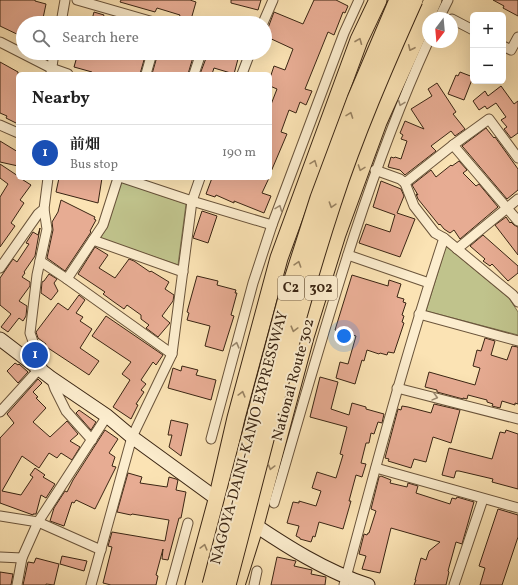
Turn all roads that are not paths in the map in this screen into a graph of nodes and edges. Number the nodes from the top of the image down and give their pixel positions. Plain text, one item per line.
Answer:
1 (65, 0) edge
2 (77, 0) edge
3 (273, 0) edge
4 (359, 0) edge
5 (378, 0) edge
6 (398, 0) edge
7 (414, 0) edge
8 (448, 0) edge
9 (440, 12) edge
10 (62, 16) edge
11 (133, 16) edge
12 (266, 16) edge
13 (458, 23) edge
14 (470, 29) edge
15 (518, 37) edge
16 (0, 42) edge
17 (422, 44) edge
18 (425, 48) edge
19 (506, 48) edge
20 (16, 51) edge
21 (32, 60) edge
22 (53, 60) edge
23 (150, 60) edge
24 (199, 60) edge
25 (247, 60) edge
26 (51, 71) edge
27 (147, 72) edge
28 (195, 72) edge
29 (243, 72) edge
30 (1, 127) edge
31 (16, 132) edge
32 (453, 145) junction
33 (518, 158) edge
34 (375, 170) junction
35 (48, 180) edge
36 (117, 180) edge
37 (129, 180) edge
38 (199, 180) edge
39 (405, 183) junction
40 (518, 199) edge
41 (192, 201) junction
42 (507, 208) junction
43 (44, 209) junction
44 (518, 221) edge
45 (272, 225) junction
46 (444, 238) junction
47 (93, 240) junction
48 (457, 249) junction
49 (348, 255) junction
50 (40, 260) junction
51 (0, 268) edge
52 (182, 272) junction
53 (67, 280) junction
54 (429, 283) junction
55 (516, 296) edge
56 (419, 314) junction
57 (0, 339) edge
58 (518, 341) edge
59 (172, 354) junction
60 (44, 372) junction
61 (302, 378) junction
62 (397, 388) junction
63 (222, 396) junction
64 (0, 412) edge
65 (107, 416) junction
66 (236, 418) junction
67 (518, 419) edge
68 (132, 437) junction
69 (211, 439) dead end
70 (92, 440) junction
71 (376, 468) junction
72 (482, 499) junction
73 (217, 500) junction
74 (274, 503) dead end
75 (518, 508) edge
76 (0, 516) edge
77 (38, 522) junction
78 (188, 523) dead end
79 (255, 525) junction
80 (101, 550) junction
81 (0, 557) edge
82 (22, 558) junction
83 (257, 571) dead end
84 (345, 581) edge
85 (17, 585) edge
86 (92, 585) edge
87 (171, 585) edge
88 (194, 585) edge
89 (211, 585) edge
90 (227, 585) edge
91 (236, 585) edge
92 (254, 585) edge
93 (368, 585) edge
94 (454, 585) edge

1 - 10 street
2 - 11 street
3 - 12 street
45 -> 4 street
66 -> 5 highway
89 -> 6 highway, NAGOYA-DAINI-KANJO EXPRESSWAY / C2, bridge
7 -> 90 highway, NAGOYA-DAINI-KANJO EXPRESSWAY / C2, bridge
8 - 9 street
13 - 14 street
15 - 19 street
16 - 20 street
17 -> 61 highway, National Route 302 / 302
18 -> 34 street
21 - 26 street
22 - 26 street
23 - 27 street
24 - 28 street
25 - 29 street
30 - 31 street
32 - 33 street
32 - 39 street
32 - 42 street
34 - 39 street
34 - 49 street
35 - 43 street
36 - 47 street
37 - 41 street
38 - 41 street
39 - 46 street
40 - 42 street
41 - 45 street
41 - 52 street
42 - 44 street
42 - 48 street
43 - 50 street
43 - 51 street
63 -> 45 street
46 - 48 street
46 - 54 street
47 - 52 street
47 - 53 street
48 - 55 street
49 - 54 street
49 - 61 street
50 - 53 street
50 - 60 street
52 - 59 street
53 - 59 street
54 - 56 street
56 - 58 street
56 - 62 street
57 - 60 street
59 - 68 street
60 - 64 street
60 - 65 street
60 - 70 street
61 - 74 street
61 -> 79 highway, National Route 302 / 302
62 -> 67 street
62 - 71 street
63 - 66 street
63 - 69 street
65 - 68 street
65 - 70 street
66 - 73 highway
68 - 73 street
68 - 80 street
70 - 77 street
71 - 72 street
71 - 84 street
72 - 75 street
72 - 94 street
73 - 79 street
88 -> 73 highway
76 - 77 street
77 - 80 street
77 - 82 street
78 - 87 street
79 - 84 street
79 - 91 highway, National Route 302 / 302
80 - 86 street
81 - 82 street
82 - 85 street
83 - 92 street
84 - 93 street

